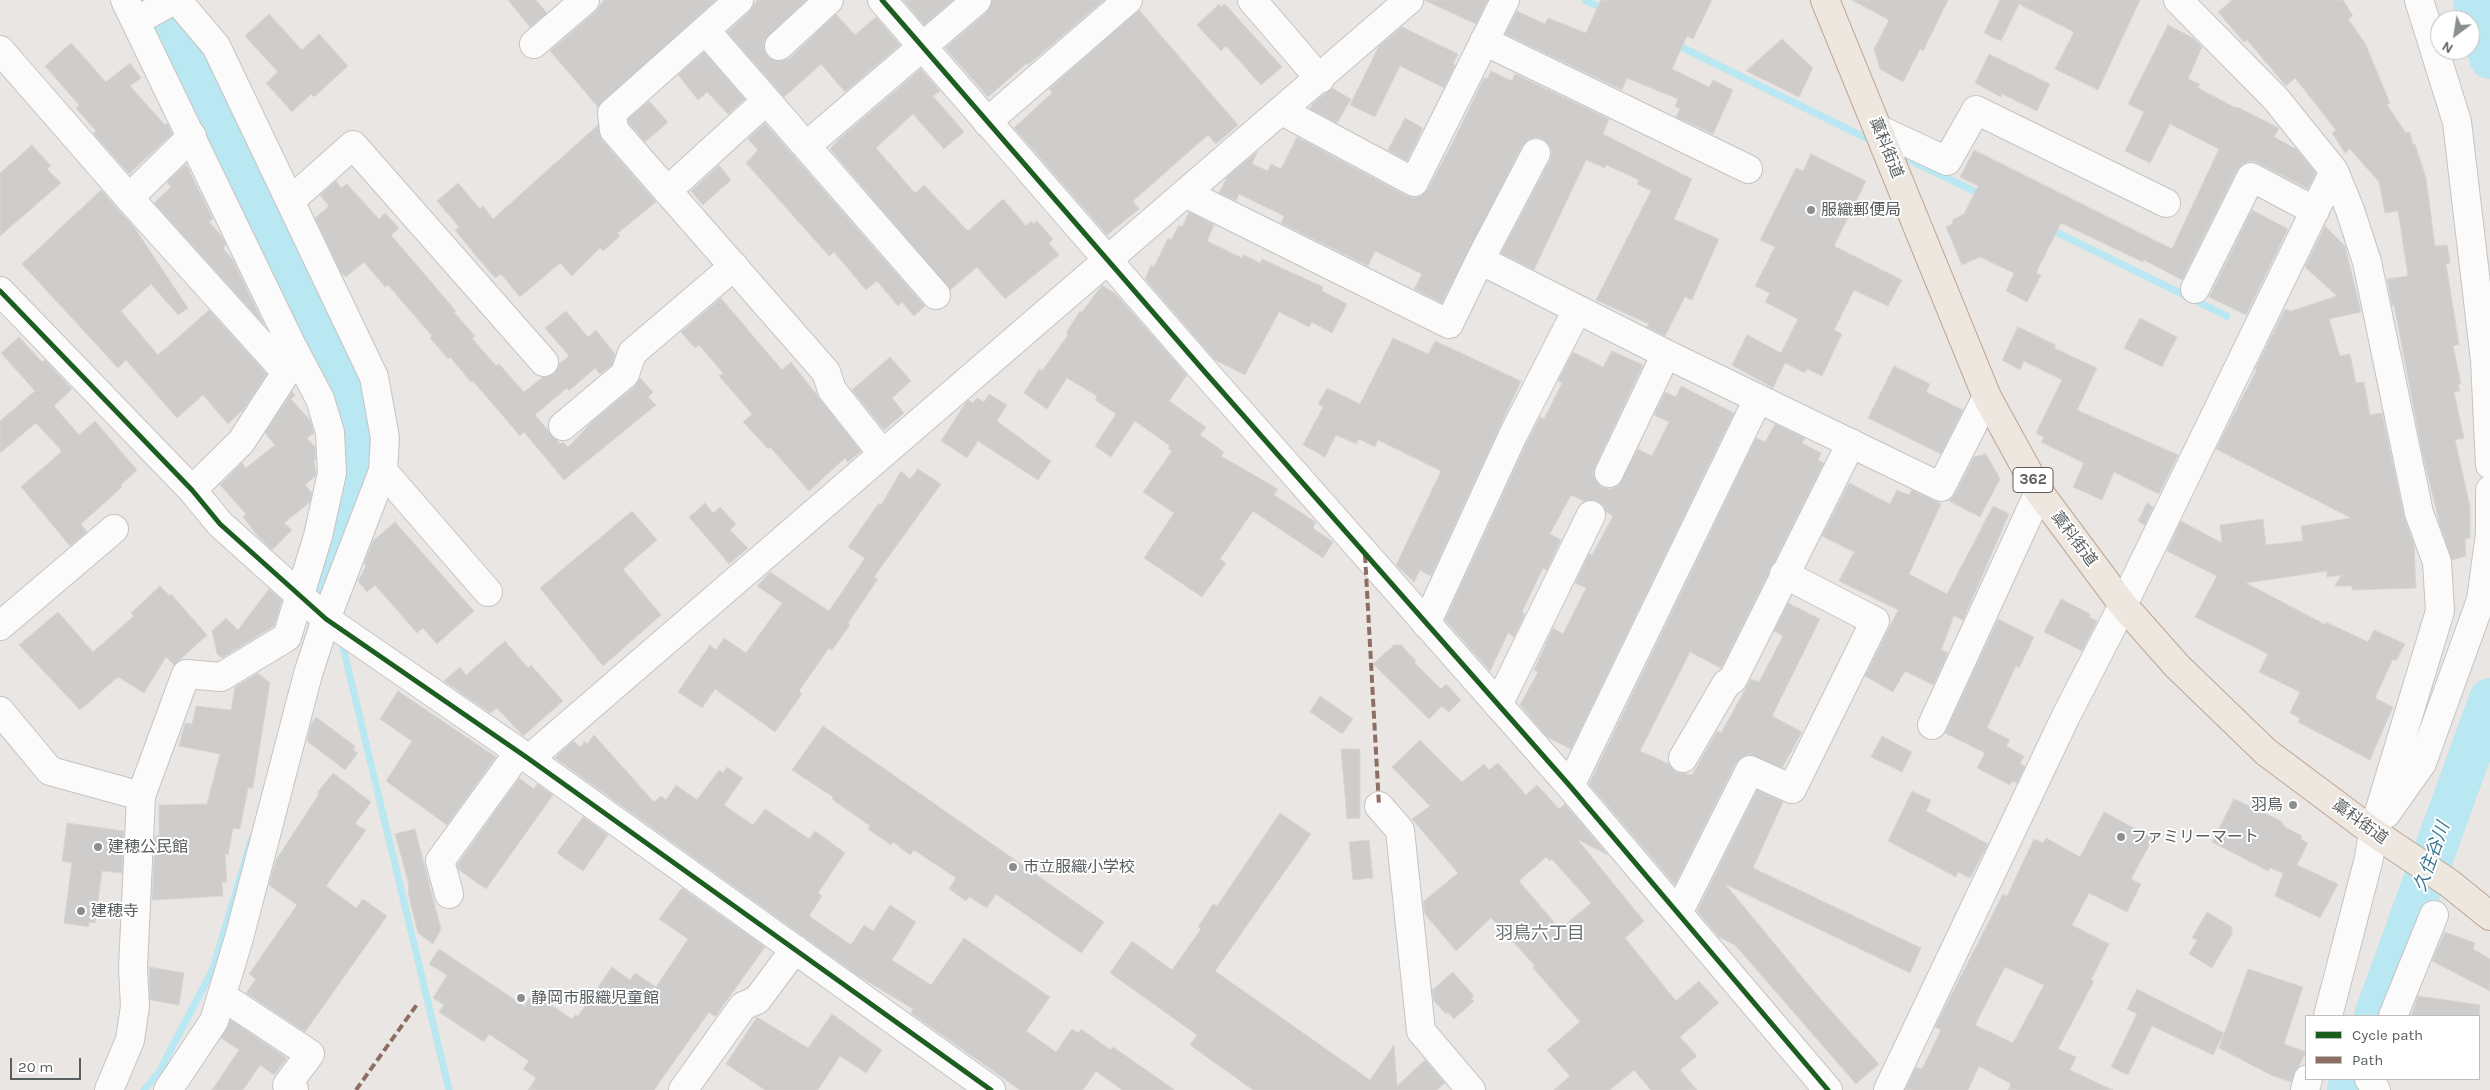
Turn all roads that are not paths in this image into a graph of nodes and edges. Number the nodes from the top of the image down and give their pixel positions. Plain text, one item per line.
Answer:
1 (175, 0) edge
2 (585, 0) edge
3 (739, 0) edge
4 (829, 0) edge
5 (882, 0) edge
6 (977, 0) edge
7 (1128, 0) edge
8 (1252, 0) edge
9 (1409, 0) edge
10 (1505, 0) edge
11 (1825, 0) edge
12 (2178, 0) edge
13 (2419, 0) edge
14 (131, 11) edge
15 (705, 30) junction
16 (1484, 41) junction
17 (534, 44) dead end
18 (779, 46) dead end
19 (923, 48) junction
20 (0, 50) edge
21 (1320, 79) junction
22 (766, 101) junction
23 (1282, 111) junction
24 (987, 122) junction
25 (1878, 129) junction
26 (192, 136) junction
27 (806, 146) junction
28 (1536, 153) dead end
29 (1748, 169) dead end
30 (2334, 171) junction
31 (667, 191) junction
32 (1185, 193) junction
33 (129, 198) junction
34 (290, 201) junction
35 (2166, 203) dead end
36 (2315, 211) junction
37 (1106, 259) junction
38 (1480, 260) junction
39 (734, 266) junction
40 (2195, 289) dead end
41 (0, 291) edge
42 (936, 295) dead end
43 (1577, 310) junction
44 (291, 344) junction
45 (1666, 354) junction
46 (544, 362) dead end
47 (286, 372) junction
48 (1987, 397) junction
49 (1758, 399) junction
50 (562, 426) dead end
51 (1851, 443) junction
52 (882, 453) junction
53 (2490, 465) edge
54 (383, 471) junction
55 (1609, 473) dead end
56 (192, 490) junction
57 (2490, 490) edge
58 (2040, 492) junction
59 (1591, 516) dead end
60 (114, 529) dead end
61 (1784, 574) junction
62 (488, 592) dead end
63 (299, 596) junction
64 (2123, 605) junction
65 (326, 619) junction
66 (1426, 624) junction
67 (0, 626) edge
68 (1498, 705) junction
69 (0, 711) edge
70 (1932, 725) dead end
71 (524, 755) junction
72 (1683, 758) dead end
73 (1570, 786) junction
74 (142, 796) junction
75 (1379, 806) dead end
76 (2373, 832) junction
77 (449, 894) dead end
78 (1678, 913) junction
79 (2434, 915) dead end
80 (2490, 916) edge
81 (795, 949) junction
82 (222, 996) junction
83 (2328, 1015) edge
84 (2394, 1015) edge
85 (108, 1090) edge
86 (168, 1090) edge
87 (294, 1090) edge
88 (683, 1090) edge
89 (991, 1090) edge
90 (1471, 1090) edge
91 (1828, 1090) edge
92 (1888, 1090) edge

1 - 14 street
1 - 34 street
2 - 17 street
3 - 15 street
4 - 18 street
5 - 19 street
6 - 19 street
7 - 24 street
8 - 21 street
9 - 21 street
10 - 16 street
11 - 25 highway, 藁科街道 / 362
12 - 30 street
13 - 53 street
14 - 26 street
15 - 22 street
15 - 31 street
16 - 23 street
16 - 29 street
19 - 24 street
19 - 27 street
20 - 33 street
21 - 23 street
22 - 27 street
22 - 31 street
23 - 32 street
24 - 37 street
25 - 35 street
25 - 48 highway, 藁科街道 / 362
26 - 33 street
26 - 44 street
27 - 42 street
28 - 38 street
30 - 36 street
30 - 76 street
31 - 39 street
32 - 37 street
32 - 38 street
33 - 47 street
34 - 46 street
34 - 54 street
36 - 40 street
36 - 64 street
37 - 52 street
37 - 66 street
38 - 43 street
39 - 50 street
39 - 52 street
41 - 56 street
43 - 45 street
43 - 66 street
44 - 47 street
44 - 63 street
45 - 49 street
45 - 55 street
47 - 56 street
48 - 51 street
48 - 58 highway, 藁科街道 / 362
49 - 51 street
49 - 73 street
51 - 61 street
52 - 71 street
54 - 62 street
54 - 65 street
56 - 63 street
57 - 76 street
58 - 64 highway, 藁科街道 / 362
58 - 70 street
59 - 68 street
60 - 67 street
61 - 72 street
61 - 78 street
63 - 65 street
63 - 74 street
64 - 76 highway, 藁科街道 / 362
64 - 92 street
65 - 71 street
65 - 82 street
66 - 68 street
68 - 73 street
69 - 74 street
71 - 77 street
71 - 81 street
73 - 78 street
74 - 85 street
75 - 90 street
76 - 80 highway, 藁科街道 / 362
76 - 83 street
78 - 91 street
79 - 84 street
81 - 88 street
81 - 89 street
82 - 86 street
82 - 87 street

